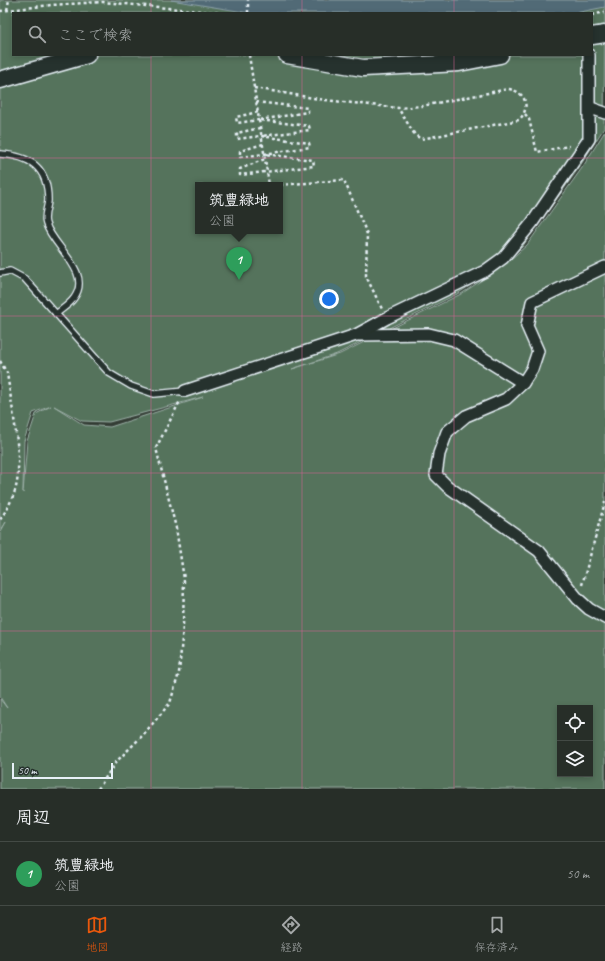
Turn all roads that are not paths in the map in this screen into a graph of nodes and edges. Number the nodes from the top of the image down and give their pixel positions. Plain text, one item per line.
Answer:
1 (605, 34) edge
2 (593, 36) edge
3 (84, 56) edge
4 (293, 56) edge
5 (495, 56) edge
6 (589, 56) edge
7 (0, 80) edge
8 (591, 108) junction
9 (605, 112) edge
10 (0, 154) edge
11 (605, 267) edge
12 (0, 273) edge
13 (56, 314) junction
14 (356, 335) junction
15 (523, 383) junction
16 (185, 391) joint
17 (605, 618) edge

1 - 2 main road
3 - 7 main road
4 - 5 main road
6 - 8 street
8 - 9 street
8 - 14 street
10 - 13 lane
11 - 15 street
12 - 13 lane
13 - 16 lane
14 - 15 street
14 - 16 street
15 - 17 street

